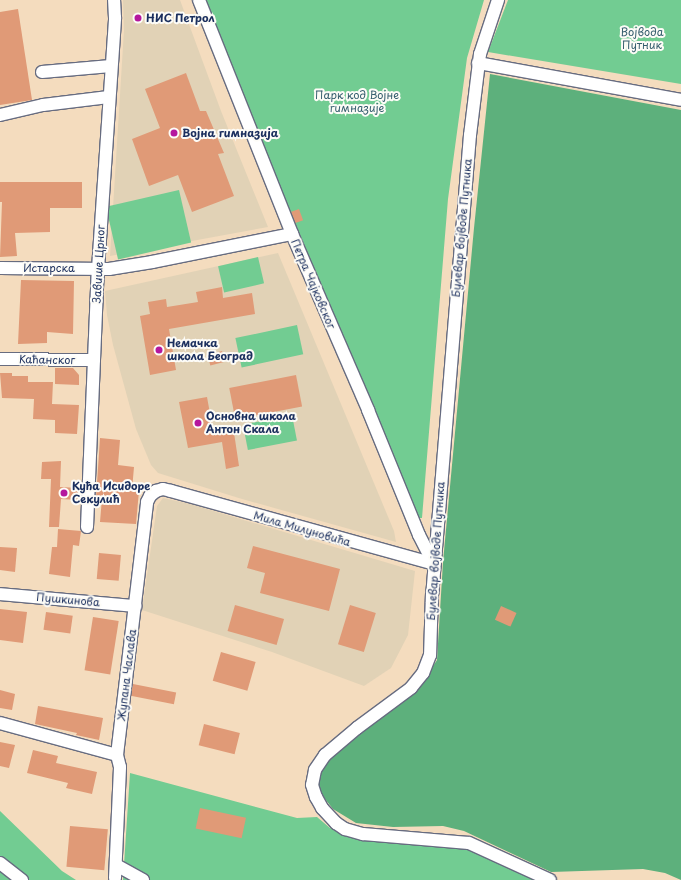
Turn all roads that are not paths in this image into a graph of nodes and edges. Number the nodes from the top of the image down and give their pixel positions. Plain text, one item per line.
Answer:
1 (114, 0) edge
2 (199, 0) edge
3 (498, 0) edge
4 (478, 63) junction
5 (111, 66) junction
6 (42, 72) dead end
7 (109, 97) junction
8 (681, 100) edge
9 (0, 115) edge
10 (292, 234) junction
11 (0, 268) edge
12 (98, 269) junction
13 (0, 359) edge
14 (94, 360) junction
15 (171, 491) joint
16 (87, 527) dead end
17 (434, 564) junction
18 (0, 594) edge
19 (135, 606) junction
20 (0, 723) edge
21 (117, 755) junction
22 (0, 863) edge
23 (116, 865) junction
24 (115, 878) dead end
25 (22, 880) edge
26 (143, 880) edge
27 (550, 880) edge

1 - 5 street, Завише Црног
2 - 10 street, Петра Чајковског
3 - 4 street, Булевар војводе Путника
4 - 8 street
4 - 17 street, Булевар војводе Путника
5 - 6 street
5 - 7 street, Завише Црног
7 - 9 street
7 - 12 street, Завише Црног
10 - 12 street, Истарска
10 - 17 street, Петра Чајковског
11 - 12 street, Истарска
12 - 14 street, Завише Црног
13 - 14 street, Каћанског
14 - 16 street, Завише Црног
15 - 17 street, Мила Милуновића
15 - 19 street, Жупана Часлава
17 - 27 street, Булевар војводе Путника
18 - 19 street, Пушкинова
19 - 21 street, Жупана Часлава
20 - 21 street
21 - 23 street, Жупана Часлава
22 - 25 street
23 - 24 street, Жупана Часлава
23 - 26 street

